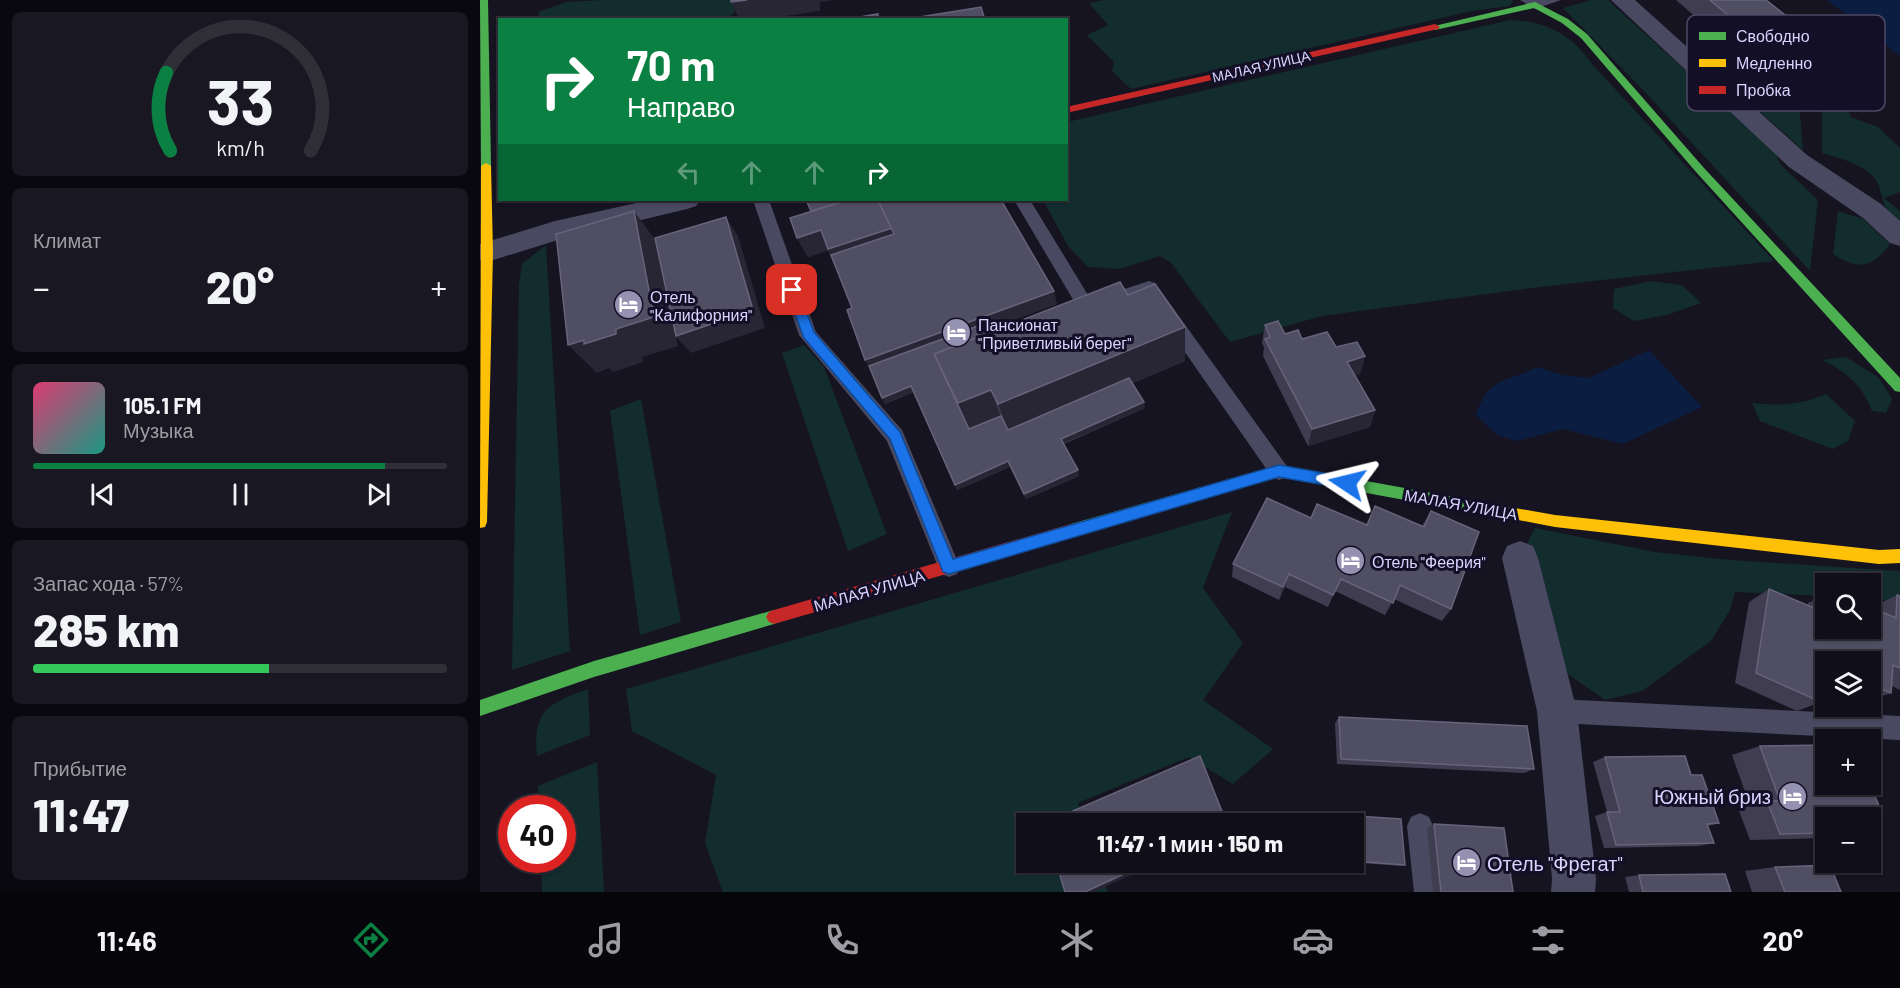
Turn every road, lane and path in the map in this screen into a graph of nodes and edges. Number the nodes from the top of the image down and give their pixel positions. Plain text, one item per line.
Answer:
1 (484, 0) edge
2 (1555, 0) edge
3 (1622, 0) edge
4 (1530, 2) edge
5 (1687, 59) edge
6 (1068, 110) edge
7 (1744, 111) edge
8 (683, 201) edge
9 (761, 201) edge
10 (1023, 201) edge
11 (1900, 236) edge
12 (487, 252) junction
13 (1900, 387) edge
14 (1279, 471) junction
15 (480, 522) edge
16 (1900, 556) edge
17 (1520, 558) dead end
18 (949, 567) junction
19 (480, 708) edge
20 (1557, 711) junction
21 (1900, 728) edge
22 (1420, 826) dead end
23 (1427, 892) edge
24 (1573, 892) edge

1 - 12 street
2 - 4 lane
3 - 5 street
4 - 6 street, МАЛАЯ УЛИЦА
4 - 13 street
7 - 11 street
8 - 12 street
9 - 18 lane
10 - 14 lane
12 - 15 street
14 - 16 street, МАЛАЯ УЛИЦА
14 - 18 street, МАЛАЯ УЛИЦА
17 - 20 street
18 - 19 street, МАЛАЯ УЛИЦА
20 - 21 lane
20 - 24 street
22 - 23 lane

